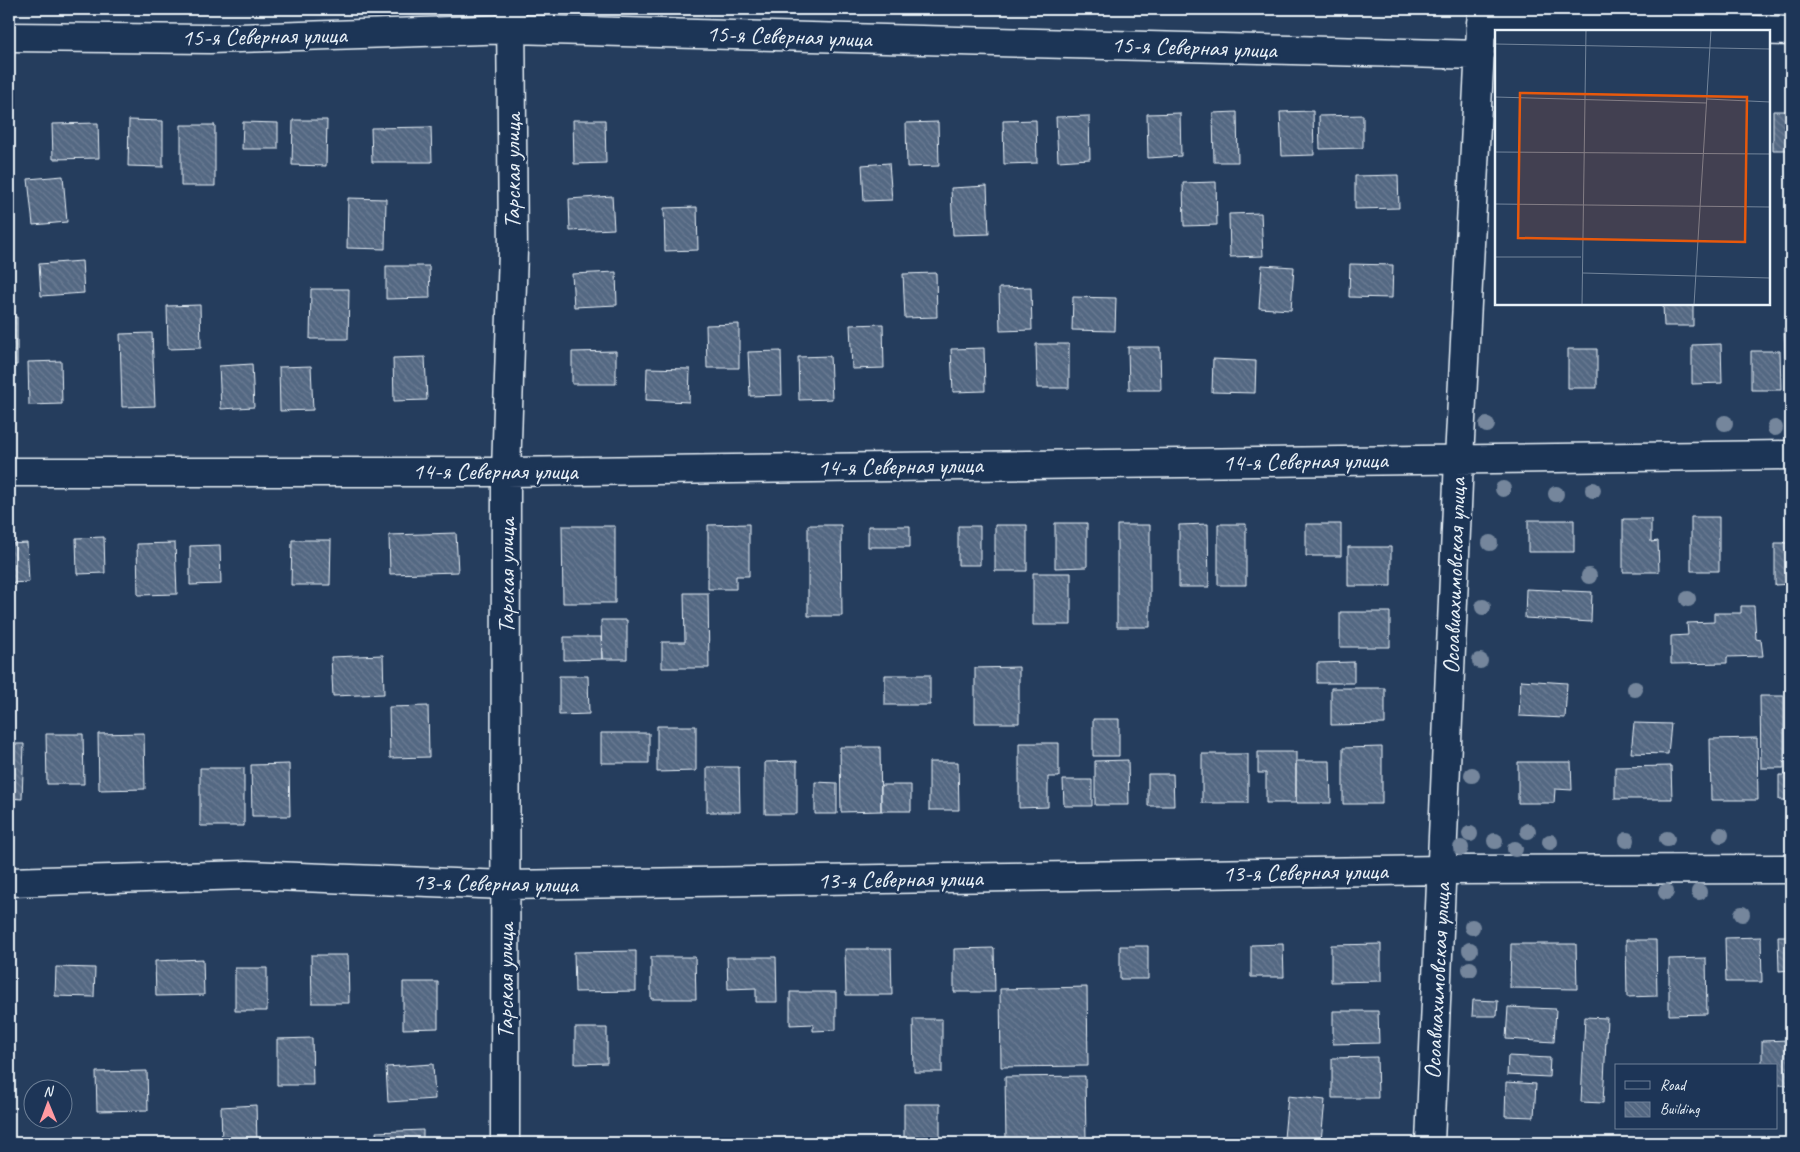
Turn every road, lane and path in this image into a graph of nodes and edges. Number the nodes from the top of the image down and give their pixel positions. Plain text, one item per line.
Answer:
1 (1482, 16) edge
2 (511, 19) edge
3 (1752, 30) edge
4 (1770, 31) edge
5 (1791, 32) edge
6 (9, 37) edge
7 (1480, 55) junction
8 (1791, 455) edge
9 (1459, 458) junction
10 (9, 472) edge
11 (506, 472) junction
12 (1791, 869) edge
13 (1442, 870) junction
14 (9, 882) edge
15 (506, 886) junction
16 (505, 1143) edge
17 (1430, 1143) edge

1 - 3 street
1 - 7 street, Осоавиахимовская улица
2 - 6 street, 15-я Северная улица
2 - 7 street, 15-я Северная улица
2 - 11 street, Тарская улица
4 - 5 street
7 - 9 street, Осоавиахимовская улица
8 - 9 street, 14-я Северная улица
9 - 11 street, 14-я Северная улица
9 - 13 street, Осоавиахимовская улица
10 - 11 street, 14-я Северная улица
11 - 15 street, Тарская улица
12 - 13 street, 13-я Северная улица
13 - 15 street, 13-я Северная улица
13 - 17 street, Осоавиахимовская улица
14 - 15 street, 13-я Северная улица
15 - 16 street, Тарская улица

